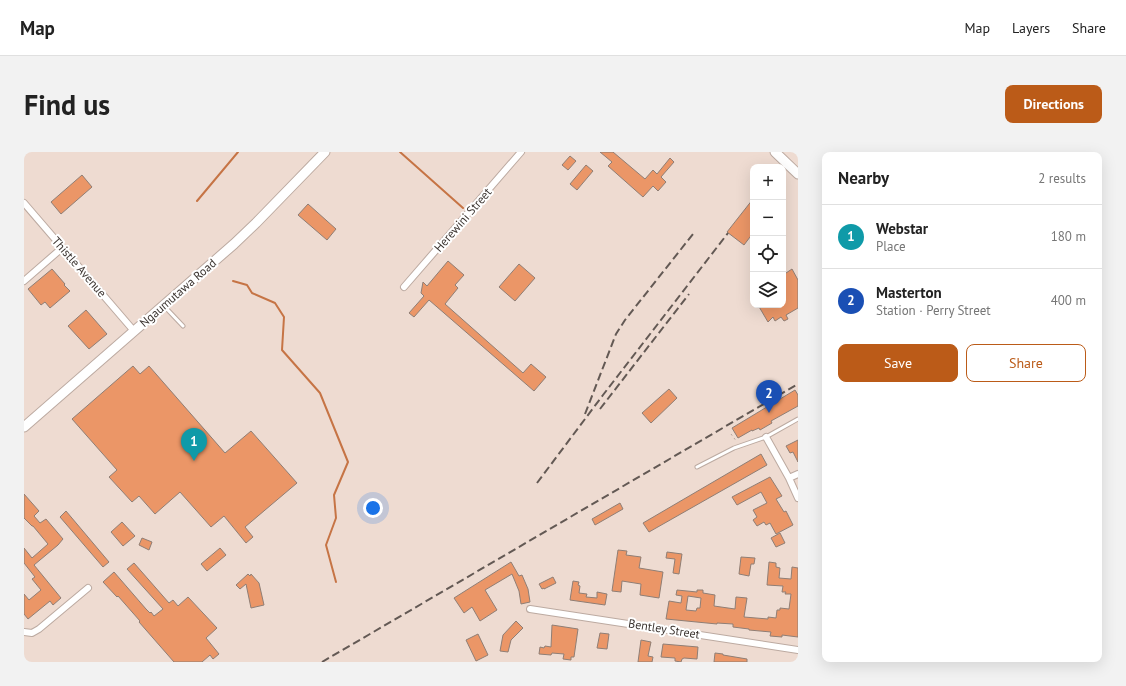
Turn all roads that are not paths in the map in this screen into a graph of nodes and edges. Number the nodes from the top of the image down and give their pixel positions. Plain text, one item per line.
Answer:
1 (325, 152) edge
2 (521, 152) edge
3 (775, 152) edge
4 (798, 174) edge
5 (24, 204) edge
6 (62, 248) junction
7 (24, 281) edge
8 (404, 287) dead end
9 (164, 305) junction
10 (182, 326) dead end
11 (134, 331) junction
12 (798, 419) edge
13 (24, 427) edge
14 (766, 437) junction
15 (697, 467) dead end
16 (798, 474) edge
17 (789, 478) junction
18 (798, 498) edge
19 (88, 588) dead end
20 (530, 609) dead end
21 (24, 632) edge
22 (798, 650) edge

1 - 9 main road, Ngaumutawa Road
2 - 8 street, Herewini Street
3 - 4 main road
5 - 6 street, Thistle Avenue
6 - 7 street
6 - 11 street, Thistle Avenue
9 - 10 lane
9 - 11 main road, Ngaumutawa Road
11 - 13 main road, Ngaumutawa Road
12 - 14 lane
14 - 15 lane
14 - 17 street
16 - 17 street
17 - 18 street
19 - 21 street
20 - 22 street, Bentley Street

